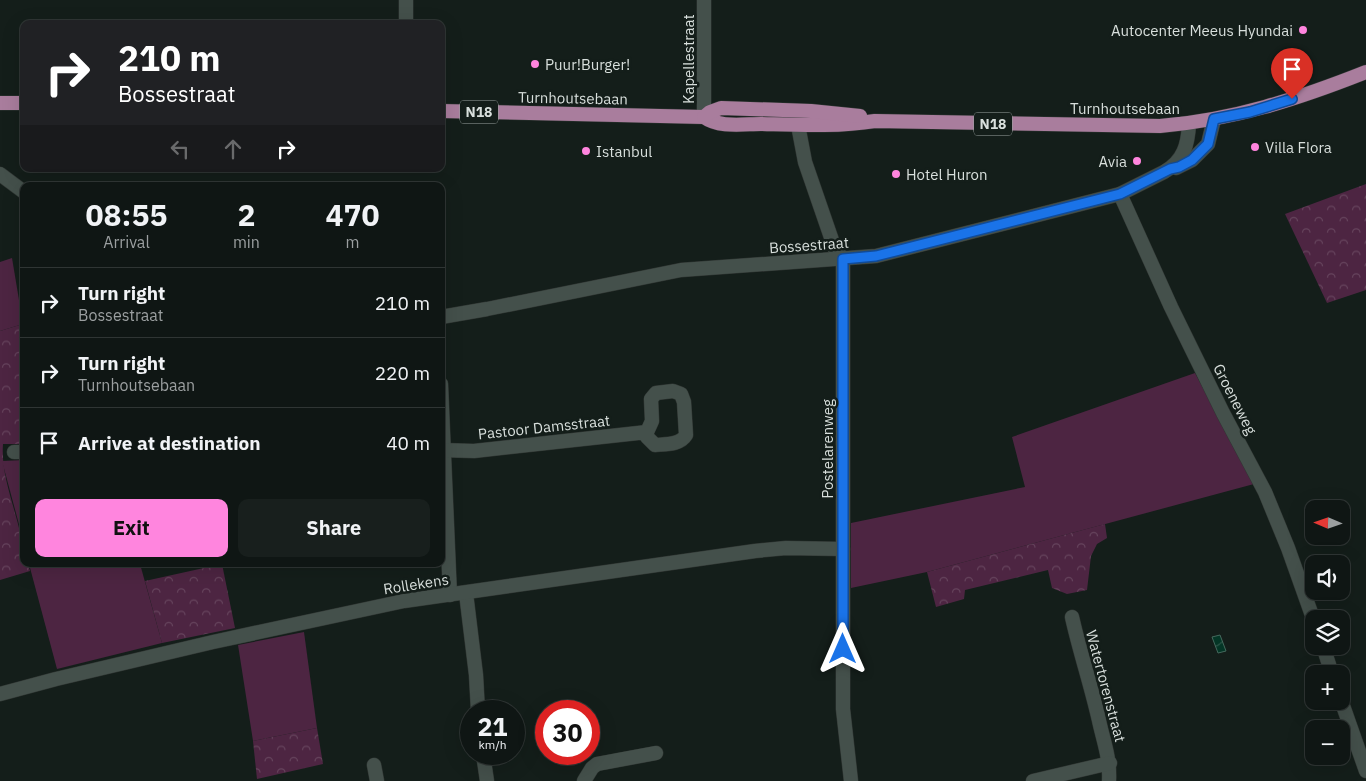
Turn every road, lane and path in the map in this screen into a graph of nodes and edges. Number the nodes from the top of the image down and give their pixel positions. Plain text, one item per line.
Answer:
1 (406, 0) edge
2 (704, 0) edge
3 (406, 20) edge
4 (1366, 72) edge
5 (0, 103) edge
6 (20, 103) edge
7 (445, 111) edge
8 (704, 117) junction
9 (1214, 119) junction
10 (875, 121) junction
11 (1189, 124) junction
12 (798, 125) junction
13 (1170, 169) junction
14 (0, 174) edge
15 (20, 189) edge
16 (1120, 194) junction
17 (843, 259) junction
18 (445, 315) edge
19 (647, 432) dead end
20 (445, 450) edge
21 (445, 504) edge
22 (843, 549) junction
23 (466, 593) junction
24 (450, 595) junction
25 (1310, 610) edge
26 (1072, 617) dead end
27 (0, 694) edge
28 (477, 700) edge
29 (1345, 710) edge
30 (1362, 748) edge
31 (656, 753) dead end
32 (1110, 763) junction
33 (374, 765) dead end
34 (485, 765) edge
35 (1366, 771) edge
36 (377, 781) edge
37 (487, 781) edge
38 (584, 781) edge
39 (851, 781) edge
40 (1033, 781) edge
41 (1109, 781) edge

1 - 3 street
2 - 8 street, Kapellestraat
4 - 9 main road, Turnhoutsebaan / N18
5 - 6 main road
7 - 8 main road, Turnhoutsebaan / N18
8 - 10 main road, Turnhoutsebaan / N18
8 - 12 main road, Turnhoutsebaan / N18
9 - 11 main road, Turnhoutsebaan / N18
9 - 13 street, Bossestraat
10 - 11 main road, Turnhoutsebaan / N18
10 - 12 main road, Turnhoutsebaan / N18
11 - 13 street, Bossestraat
12 - 17 street, Postelarenweg
13 - 16 street, Bossestraat
14 - 15 street
16 - 17 street, Bossestraat
16 - 25 street, Groeneweg
17 - 18 street, Bossestraat
17 - 22 street, Postelarenweg
19 - 20 street, Pastoor Damsstraat
21 - 24 street
22 - 23 street, Rollekens
22 - 39 street, Postelarenweg
23 - 24 street, Rollekens
23 - 28 street
24 - 27 street, Rollekens
26 - 32 street, Watertorenstraat
29 - 30 street
30 - 35 street
31 - 38 street
32 - 40 street, Watertorenstraat
32 - 41 street, Watertorenstraat
33 - 36 street
34 - 37 street

